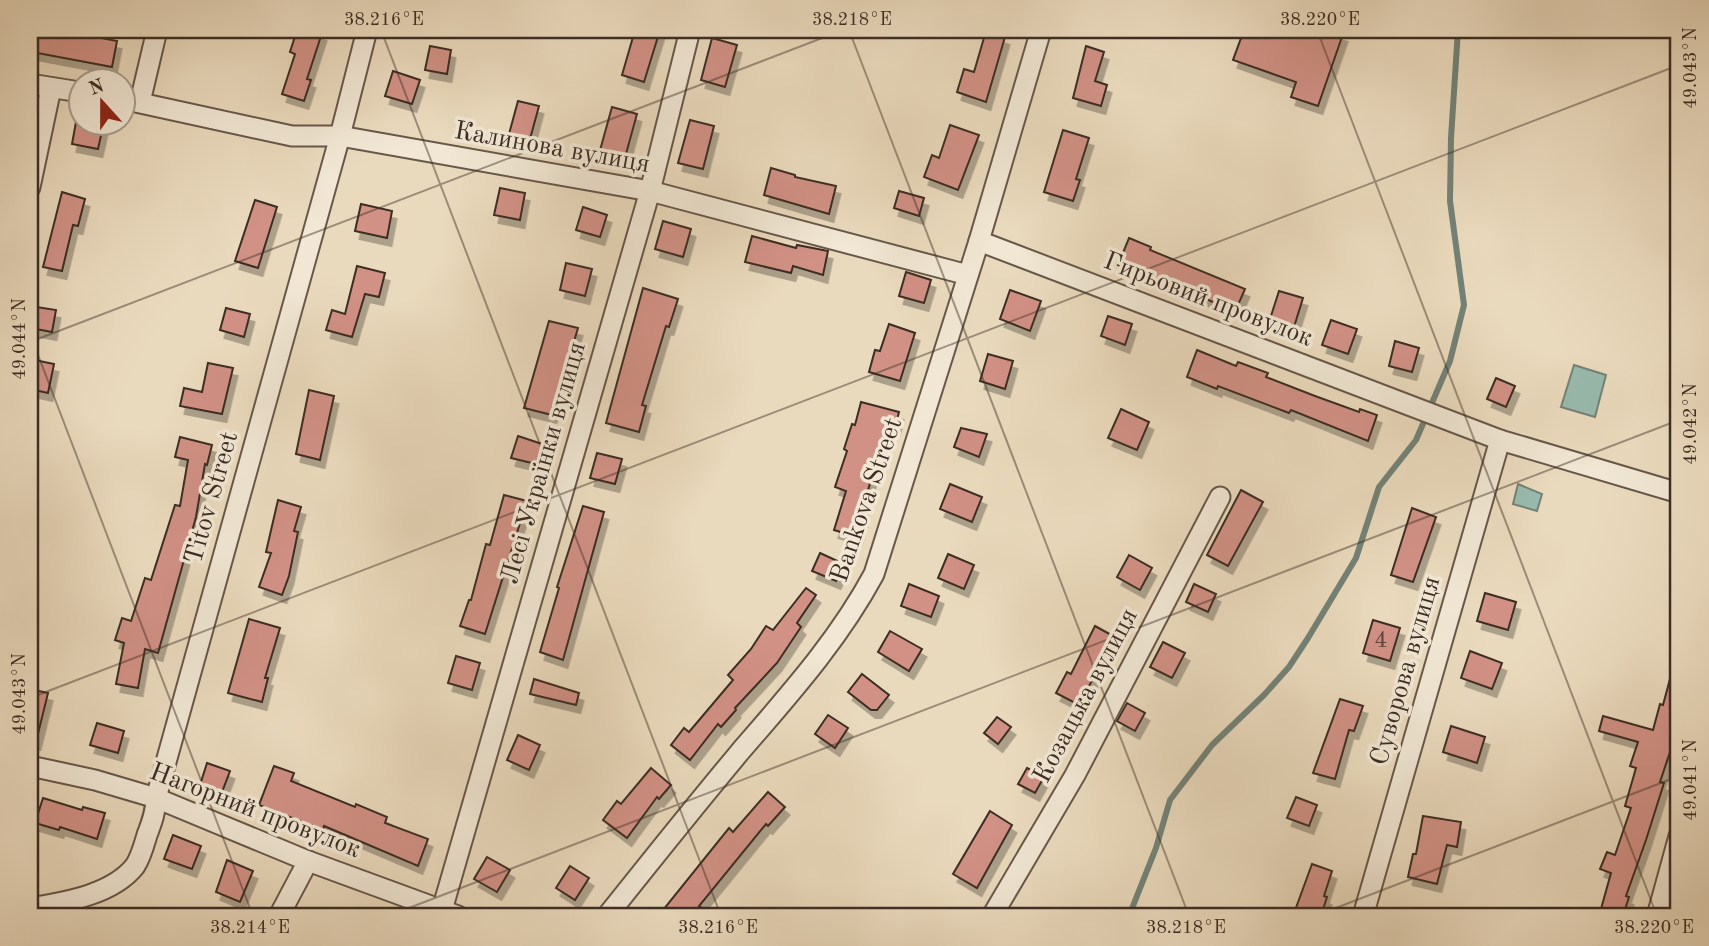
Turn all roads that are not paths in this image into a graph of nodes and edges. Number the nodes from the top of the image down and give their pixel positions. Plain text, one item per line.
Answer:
1 (157, 30) edge
2 (367, 30) edge
3 (690, 30) edge
4 (1041, 30) edge
5 (30, 83) edge
6 (136, 87) edge
7 (51, 88) junction
8 (66, 90) edge
9 (136, 101) edge
10 (340, 136) junction
11 (30, 187) edge
12 (650, 191) junction
13 (979, 241) junction
14 (968, 275) junction
15 (1500, 440) junction
16 (1679, 493) edge
17 (1220, 497) dead end
18 (30, 766) edge
19 (156, 797) junction
20 (1679, 836) edge
21 (308, 861) junction
22 (30, 908) edge
23 (450, 913) edge
24 (279, 916) edge
25 (607, 916) edge
26 (992, 916) edge
27 (1363, 916) edge
28 (1657, 916) edge

1 - 6 street
2 - 10 street, Titov Street
3 - 12 street, Лесі Українки вулиця
4 - 13 street, Bankova Street
5 - 7 street
7 - 8 street
7 - 11 street
9 - 10 street, Калинова вулиця
10 - 12 street, Калинова вулиця
10 - 19 street, Titov Street
12 - 14 street, Калинова вулиця
12 - 23 street, Лесі Українки вулиця
13 - 14 street, Bankova Street
13 - 15 street, Гирьовий провулок
14 - 25 street, Bankova Street
15 - 16 street
15 - 27 street, Суворова вулиця
17 - 26 street, Козацька вулиця
18 - 19 street, Нагорний провулок
19 - 21 street, Нагорний провулок
19 - 22 street, Titov Street
20 - 28 street
21 - 23 street, Нагорний провулок
21 - 24 street

